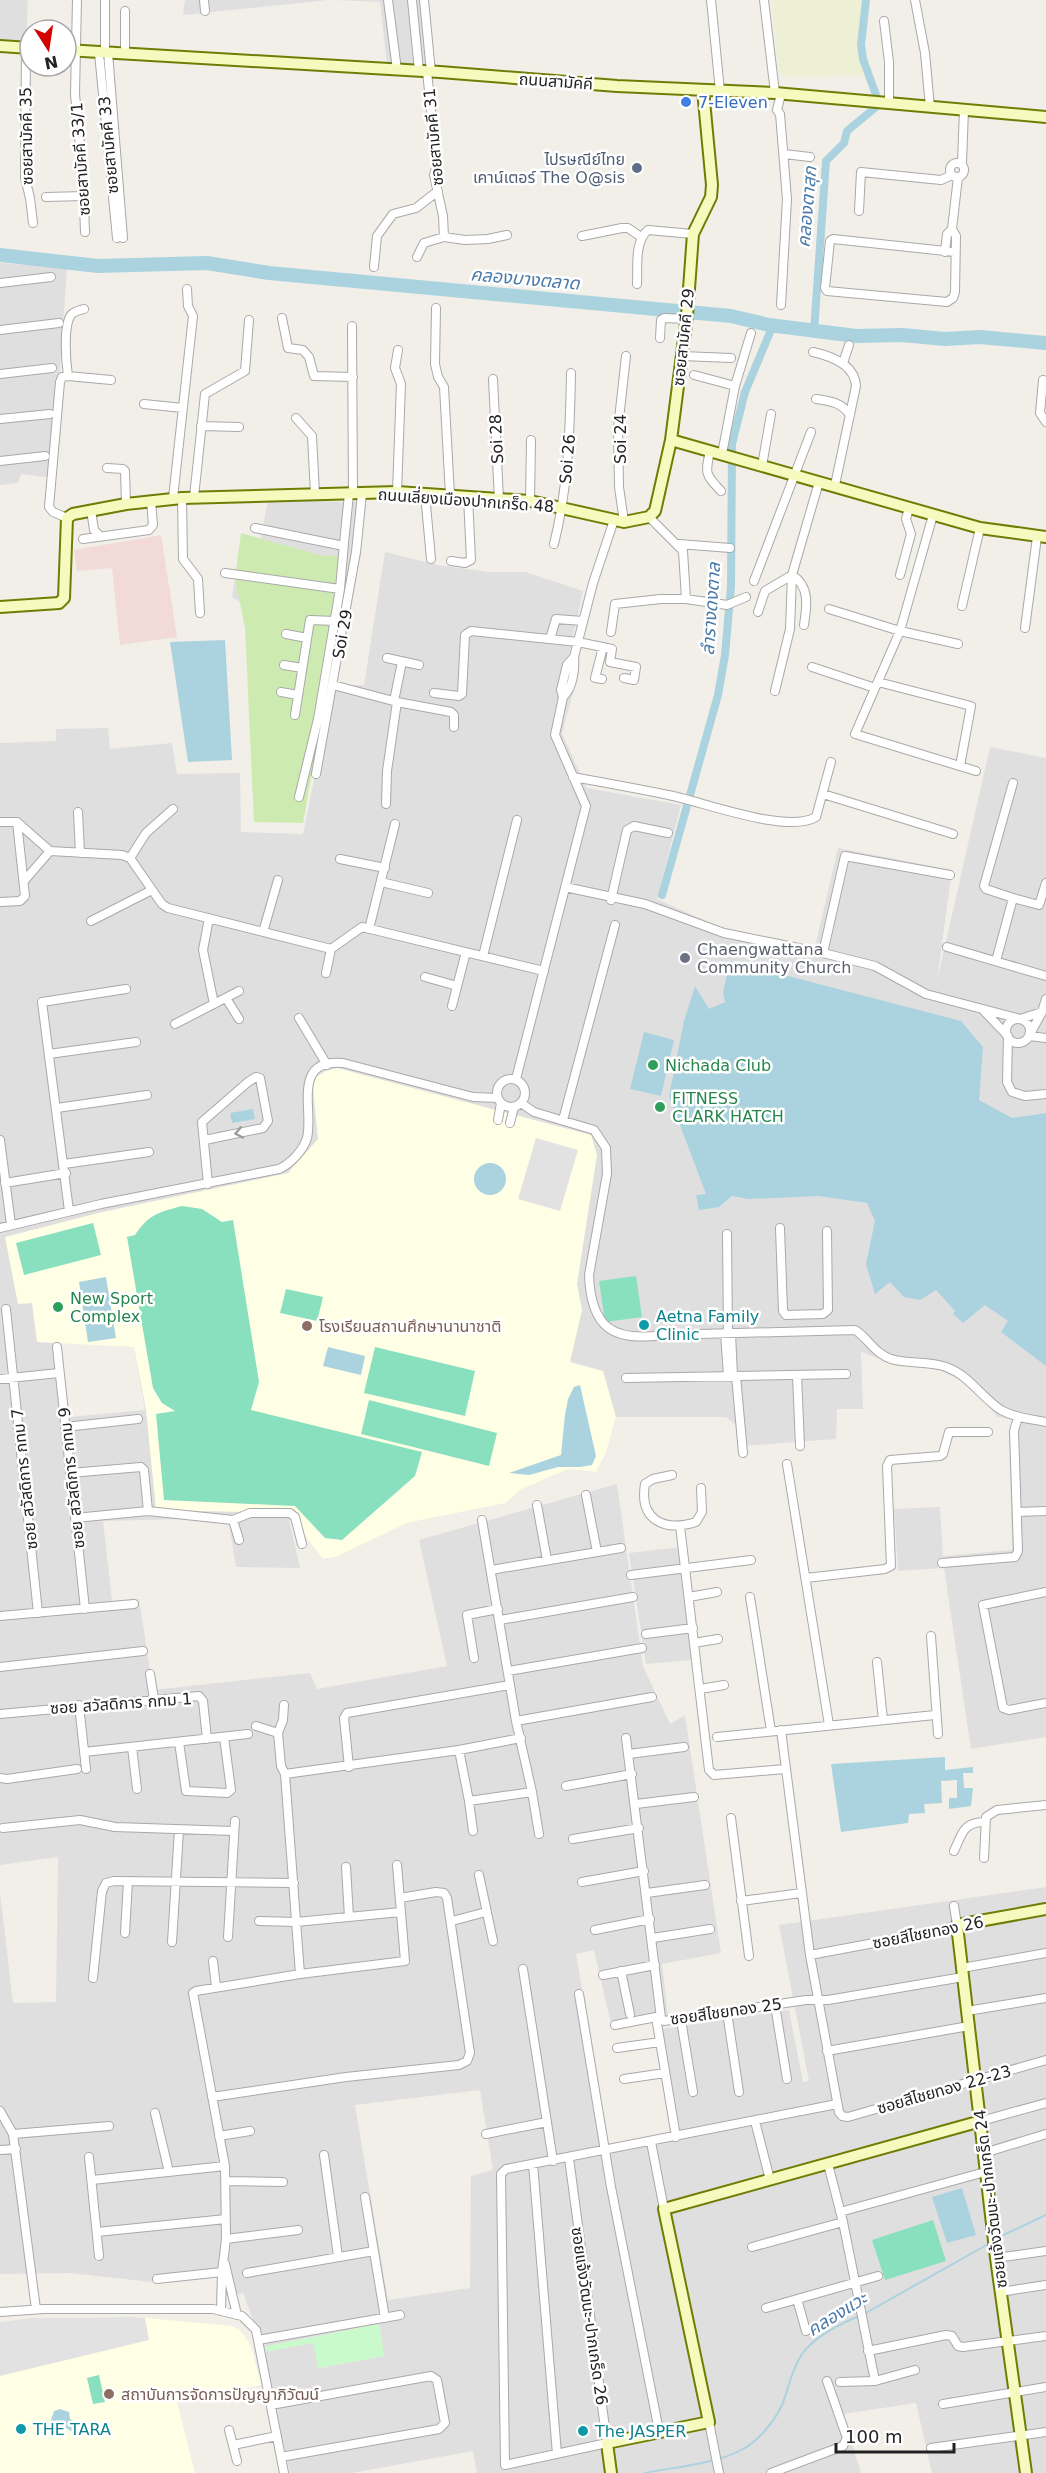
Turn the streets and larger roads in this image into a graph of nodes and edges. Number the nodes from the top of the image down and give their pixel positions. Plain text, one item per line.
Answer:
1 (77, 0) edge
2 (105, 0) edge
3 (204, 0) edge
4 (388, 0) edge
5 (412, 0) edge
6 (424, 0) edge
7 (711, 0) edge
8 (764, 0) edge
9 (915, 0) edge
10 (125, 11) dead end
11 (205, 11) dead end
12 (75, 18) edge
13 (884, 21) dead end
14 (0, 46) edge
15 (18, 47) edge
16 (78, 51) edge
17 (104, 53) junction
18 (125, 54) junction
19 (397, 70) junction
20 (426, 72) junction
21 (27, 78) edge
22 (74, 78) edge
23 (704, 90) junction
24 (720, 91) junction
25 (779, 96) junction
26 (889, 103) junction
27 (930, 107) junction
28 (964, 110) junction
29 (1046, 117) edge
30 (784, 154) junction
31 (810, 157) dead end
32 (955, 176) junction
33 (438, 190) junction
34 (84, 196) junction
35 (46, 197) dead end
36 (859, 210) dead end
37 (33, 224) dead end
38 (952, 229) junction
39 (85, 232) dead end
40 (693, 234) junction
41 (507, 235) dead end
42 (582, 236) dead end
43 (444, 237) junction
44 (641, 237) junction
45 (120, 238) dead end
46 (945, 252) junction
47 (955, 252) junction
48 (417, 256) dead end
49 (374, 267) dead end
50 (51, 277) dead end
51 (0, 283) edge
52 (637, 284) dead end
53 (187, 289) dead end
54 (781, 305) dead end
55 (436, 308) dead end
56 (84, 309) dead end
57 (687, 317) junction
58 (282, 318) dead end
59 (249, 320) dead end
60 (59, 323) dead end
61 (352, 326) dead end
62 (0, 330) edge
63 (751, 333) dead end
64 (660, 338) dead end
65 (849, 345) dead end
66 (398, 350) dead end
67 (813, 352) dead end
68 (626, 356) dead end
69 (682, 356) junction
70 (731, 358) dead end
71 (843, 363) junction
72 (52, 368) dead end
73 (571, 373) dead end
74 (0, 374) edge
75 (694, 375) dead end
76 (68, 376) junction
77 (353, 377) junction
78 (494, 379) dead end
79 (1043, 380) dead end
80 (111, 381) dead end
81 (735, 386) junction
82 (816, 399) dead end
83 (144, 404) dead end
84 (183, 408) junction
85 (50, 414) dead end
86 (771, 414) dead end
87 (850, 415) junction
88 (296, 418) dead end
89 (0, 419) edge
90 (1046, 422) edge
91 (201, 426) junction
92 (239, 427) dead end
93 (811, 432) dead end
94 (531, 440) dead end
95 (671, 440) junction
96 (710, 451) junction
97 (45, 456) dead end
98 (729, 456) junction
99 (0, 461) edge
100 (762, 466) junction
101 (107, 468) dead end
102 (796, 476) junction
103 (819, 482) junction
104 (835, 485) junction
105 (721, 491) dead end
106 (397, 492) junction
107 (355, 494) junction
108 (425, 494) junction
109 (315, 495) junction
110 (450, 495) junction
111 (194, 497) junction
112 (468, 497) junction
113 (178, 498) junction
114 (499, 500) junction
115 (151, 501) junction
116 (530, 501) junction
117 (126, 504) junction
118 (563, 507) junction
119 (909, 508) junction
120 (91, 510) junction
121 (933, 515) junction
122 (649, 517) junction
123 (67, 518) junction
124 (619, 521) junction
125 (255, 528) dead end
126 (980, 528) junction
127 (100, 536) junction
128 (1041, 537) edge
129 (83, 539) dead end
130 (344, 543) junction
131 (554, 544) dead end
132 (679, 544) junction
133 (730, 548) dead end
134 (431, 559) dead end
135 (451, 561) dead end
136 (225, 573) dead end
137 (792, 575) junction
138 (900, 575) dead end
139 (754, 581) dead end
140 (340, 589) junction
141 (746, 597) dead end
142 (686, 599) junction
143 (962, 606) dead end
144 (0, 607) edge
145 (829, 609) dead end
146 (758, 612) dead end
147 (201, 614) dead end
148 (334, 621) junction
149 (583, 621) junction
150 (804, 625) dead end
151 (1025, 628) dead end
152 (900, 631) junction
153 (611, 632) dead end
154 (286, 634) dead end
155 (307, 638) junction
156 (550, 639) junction
157 (578, 642) junction
158 (958, 644) dead end
159 (603, 647) junction
160 (387, 658) dead end
161 (402, 662) junction
162 (284, 665) dead end
163 (419, 665) dead end
164 (812, 667) dead end
165 (302, 668) junction
166 (624, 678) dead end
167 (602, 679) dead end
168 (333, 685) junction
169 (876, 685) junction
170 (775, 691) dead end
171 (281, 692) dead end
172 (434, 693) dead end
173 (298, 695) junction
174 (395, 702) junction
175 (295, 714) dead end
176 (454, 727) dead end
177 (831, 762) dead end
178 (960, 766) junction
179 (976, 771) dead end
180 (316, 774) dead end
181 (573, 777) junction
182 (1013, 783) dead end
183 (823, 794) junction
184 (299, 797) dead end
185 (386, 804) dead end
186 (173, 809) dead end
187 (78, 812) dead end
188 (518, 820) dead end
189 (0, 822) edge
190 (17, 822) junction
191 (395, 824) dead end
192 (668, 833) dead end
193 (953, 834) dead end
194 (50, 851) junction
195 (80, 853) junction
196 (130, 858) junction
197 (340, 859) dead end
198 (385, 868) junction
199 (950, 875) dead end
200 (278, 880) dead end
201 (24, 881) junction
202 (381, 882) junction
203 (1046, 883) edge
204 (565, 887) junction
205 (152, 890) junction
206 (428, 893) dead end
207 (611, 898) junction
208 (1013, 898) junction
209 (0, 902) edge
210 (209, 918) junction
211 (91, 921) dead end
212 (615, 925) dead end
213 (369, 929) junction
214 (262, 932) junction
215 (947, 947) dead end
216 (331, 949) junction
217 (466, 952) junction
218 (823, 953) junction
219 (483, 956) junction
220 (996, 961) junction
221 (544, 970) junction
222 (326, 974) dead end
223 (1046, 976) edge
224 (425, 977) dead end
225 (457, 986) junction
226 (126, 989) dead end
227 (239, 991) dead end
228 (226, 998) junction
229 (1046, 999) edge
230 (214, 1004) junction
231 (452, 1006) dead end
232 (982, 1009) junction
233 (1042, 1012) junction
234 (299, 1018) dead end
235 (239, 1019) dead end
236 (1020, 1019) junction
237 (175, 1024) dead end
238 (1008, 1036) junction
239 (1029, 1036) junction
240 (1046, 1038) edge
241 (136, 1042) dead end
242 (1019, 1042) junction
243 (49, 1054) junction
244 (1008, 1055) junction
245 (327, 1065) junction
246 (516, 1079) junction
247 (1046, 1094) edge
248 (147, 1095) dead end
249 (499, 1101) junction
250 (518, 1105) junction
251 (57, 1108) junction
252 (498, 1120) dead end
253 (563, 1120) junction
254 (510, 1123) dead end
255 (0, 1140) edge
256 (205, 1140) junction
257 (149, 1152) dead end
258 (65, 1168) junction
259 (208, 1184) junction
260 (3, 1185) edge
261 (69, 1211) junction
262 (10, 1225) junction
263 (0, 1228) edge
264 (780, 1228) dead end
265 (827, 1230) dead end
266 (727, 1234) dead end
267 (6, 1309) dead end
268 (805, 1315) junction
269 (806, 1331) junction
270 (728, 1333) junction
271 (57, 1347) dead end
272 (59, 1373) junction
273 (846, 1374) dead end
274 (797, 1375) junction
275 (732, 1376) junction
276 (13, 1377) junction
277 (0, 1378) edge
278 (626, 1378) dead end
279 (1018, 1417) junction
280 (138, 1419) dead end
281 (1046, 1422) edge
282 (66, 1427) junction
283 (988, 1432) dead end
284 (800, 1446) dead end
285 (743, 1453) dead end
286 (787, 1464) dead end
287 (70, 1473) junction
288 (672, 1475) dead end
289 (701, 1488) dead end
290 (586, 1495) dead end
291 (537, 1505) dead end
292 (148, 1510) junction
293 (1046, 1511) edge
294 (1017, 1512) junction
295 (75, 1518) junction
296 (233, 1520) junction
297 (482, 1520) dead end
298 (680, 1526) junction
299 (239, 1540) dead end
300 (302, 1544) dead end
301 (621, 1548) dead end
302 (597, 1552) junction
303 (547, 1560) junction
304 (751, 1560) dead end
305 (942, 1563) dead end
306 (686, 1568) junction
307 (491, 1570) junction
308 (631, 1575) dead end
309 (806, 1578) junction
310 (717, 1592) dead end
311 (1046, 1592) edge
312 (633, 1597) dead end
313 (689, 1597) junction
314 (750, 1598) dead end
315 (134, 1604) dead end
316 (85, 1609) junction
317 (498, 1609) junction
318 (38, 1613) junction
319 (0, 1616) edge
320 (500, 1620) junction
321 (693, 1628) junction
322 (645, 1634) dead end
323 (931, 1636) dead end
324 (718, 1639) dead end
325 (694, 1642) junction
326 (642, 1648) dead end
327 (143, 1651) dead end
328 (474, 1658) dead end
329 (877, 1662) dead end
330 (0, 1667) edge
331 (508, 1671) junction
332 (150, 1674) dead end
333 (510, 1685) junction
334 (724, 1685) dead end
335 (700, 1689) junction
336 (652, 1697) dead end
337 (154, 1699) junction
338 (1046, 1703) edge
339 (78, 1705) junction
340 (284, 1706) dead end
341 (0, 1714) edge
342 (935, 1715) junction
343 (883, 1720) junction
344 (516, 1721) junction
345 (829, 1725) junction
346 (256, 1726) dead end
347 (781, 1730) junction
348 (771, 1731) junction
349 (278, 1733) junction
350 (248, 1734) dead end
351 (938, 1734) dead end
352 (224, 1737) junction
353 (717, 1737) dead end
354 (521, 1738) junction
355 (626, 1738) dead end
356 (207, 1739) junction
357 (179, 1742) junction
358 (132, 1747) junction
359 (684, 1747) dead end
360 (459, 1750) junction
361 (84, 1752) junction
362 (629, 1754) junction
363 (349, 1767) junction
364 (76, 1769) dead end
365 (86, 1769) dead end
366 (785, 1769) junction
367 (285, 1774) junction
368 (632, 1774) junction
369 (0, 1778) edge
370 (566, 1786) dead end
371 (137, 1789) dead end
372 (532, 1792) junction
373 (694, 1797) dead end
374 (469, 1801) junction
375 (636, 1804) junction
376 (1046, 1806) edge
377 (730, 1818) dead end
378 (235, 1821) dead end
379 (985, 1822) junction
380 (3, 1828) dead end
381 (639, 1828) junction
382 (179, 1830) junction
383 (234, 1831) junction
384 (473, 1831) dead end
385 (538, 1834) dead end
386 (573, 1839) dead end
387 (954, 1851) dead end
388 (984, 1858) dead end
389 (397, 1865) dead end
390 (346, 1867) dead end
391 (644, 1871) junction
392 (479, 1875) dead end
393 (128, 1881) junction
394 (582, 1881) dead end
395 (176, 1882) junction
396 (230, 1882) junction
397 (294, 1883) junction
398 (705, 1885) dead end
399 (647, 1893) junction
400 (801, 1893) junction
401 (400, 1898) junction
402 (741, 1901) junction
403 (954, 1906) dead end
404 (1046, 1909) edge
405 (401, 1912) junction
406 (486, 1912) junction
407 (349, 1917) junction
408 (650, 1919) junction
409 (259, 1921) dead end
410 (452, 1921) junction
411 (296, 1922) junction
412 (957, 1925) junction
413 (710, 1929) dead end
414 (595, 1930) dead end
415 (125, 1933) dead end
416 (228, 1937) dead end
417 (653, 1938) junction
418 (493, 1941) dead end
419 (172, 1942) dead end
420 (1046, 1953) edge
421 (810, 1954) junction
422 (749, 1956) dead end
423 (213, 1961) dead end
424 (656, 1965) junction
425 (523, 1969) dead end
426 (621, 1971) junction
427 (963, 1972) junction
428 (300, 1974) junction
429 (603, 1975) dead end
430 (93, 1978) dead end
431 (216, 1987) junction
432 (579, 1994) dead end
433 (1046, 1998) edge
434 (817, 1999) junction
435 (774, 2005) junction
436 (967, 2011) junction
437 (727, 2012) junction
438 (630, 2014) dead end
439 (681, 2020) junction
440 (615, 2025) dead end
441 (969, 2026) junction
442 (660, 2042) junction
443 (617, 2048) dead end
444 (827, 2051) junction
445 (1046, 2060) edge
446 (665, 2073) junction
447 (624, 2079) dead end
448 (787, 2079) dead end
449 (975, 2079) junction
450 (693, 2092) dead end
451 (739, 2092) dead end
452 (212, 2097) junction
453 (1046, 2103) edge
454 (837, 2104) junction
455 (0, 2111) edge
456 (155, 2113) dead end
457 (755, 2121) junction
458 (981, 2121) junction
459 (547, 2122) junction
460 (109, 2126) dead end
461 (250, 2131) dead end
462 (14, 2134) junction
463 (486, 2134) dead end
464 (1046, 2134) edge
465 (219, 2136) junction
466 (676, 2137) junction
467 (651, 2142) junction
468 (16, 2149) junction
469 (0, 2150) edge
470 (605, 2151) junction
471 (984, 2153) junction
472 (324, 2155) dead end
473 (89, 2157) dead end
474 (569, 2158) junction
475 (553, 2161) junction
476 (533, 2164) junction
477 (828, 2164) junction
478 (225, 2166) junction
479 (169, 2172) junction
480 (986, 2172) junction
481 (92, 2180) junction
482 (770, 2180) junction
483 (226, 2181) junction
484 (283, 2182) dead end
485 (365, 2197) dead end
486 (664, 2209) junction
487 (840, 2212) junction
488 (226, 2219) junction
489 (843, 2222) junction
490 (298, 2230) dead end
491 (97, 2232) junction
492 (226, 2240) junction
493 (752, 2247) dead end
494 (374, 2250) junction
495 (1046, 2252) edge
496 (99, 2256) dead end
497 (338, 2256) junction
498 (996, 2258) junction
499 (223, 2268) junction
500 (248, 2273) dead end
501 (878, 2276) dead end
502 (157, 2279) dead end
503 (853, 2283) junction
504 (1046, 2285) edge
505 (1000, 2292) junction
506 (797, 2299) junction
507 (766, 2308) dead end
508 (36, 2309) junction
509 (221, 2311) junction
510 (0, 2312) edge
511 (237, 2315) junction
512 (400, 2315) dead end
513 (385, 2318) junction
514 (806, 2331) dead end
515 (1046, 2336) edge
516 (258, 2340) junction
517 (1007, 2340) junction
518 (868, 2351) junction
519 (915, 2370) dead end
520 (827, 2381) dead end
521 (875, 2381) junction
522 (840, 2382) dead end
523 (1046, 2387) edge
524 (1014, 2392) junction
525 (943, 2404) dead end
526 (271, 2405) junction
527 (709, 2422) junction
528 (229, 2430) dead end
529 (659, 2431) junction
530 (1046, 2432) edge
531 (1020, 2435) junction
532 (277, 2436) junction
533 (607, 2443) junction
534 (233, 2445) junction
535 (931, 2448) dead end
536 (557, 2454) junction
537 (281, 2457) junction
538 (237, 2461) dead end
539 (284, 2473) edge
540 (611, 2473) edge
541 (719, 2473) edge
542 (771, 2473) edge
543 (1026, 2473) edge

1 - 12 street, ซอยสามัคคี 33/1
2 - 17 street
3 - 11 street
4 - 19 street
5 - 20 street
6 - 20 street
7 - 24 street
8 - 25 street
9 - 27 street
10 - 18 street
13 - 26 street
14 - 15 street
16 - 17 street, ถนนสามัคคี
17 - 18 street, ถนนสามัคคี
17 - 45 street
18 - 19 street, ถนนสามัคคี
19 - 20 street, ถนนสามัคคี
20 - 23 street, ถนนสามัคคี
20 - 33 street, ซอยสามัคคี 31
21 - 37 street, ซอยสามัคคี 35
22 - 34 street, ซอยสามัคคี 33/1
23 - 24 street, ถนนสามัคคี
23 - 40 street
24 - 25 street, ถนนสามัคคี
25 - 26 street, ถนนสามัคคี
25 - 30 street
26 - 27 street, ถนนสามัคคี
27 - 28 street, ถนนสามัคคี
28 - 29 street, ถนนสามัคคี
28 - 32 street
30 - 31 street
30 - 54 street
32 - 36 street
32 - 38 street
33 - 43 street, ซอยสามัคคี 31
33 - 49 street
34 - 35 street
34 - 39 street, ซอยสามัคคี 33/1
38 - 46 street
38 - 47 street
40 - 44 street
40 - 57 street, ซอยสามัคคี 29
41 - 43 street
42 - 44 street
43 - 48 street
44 - 52 street
46 - 47 street
46 - 47 street
50 - 51 street
53 - 84 street
55 - 110 street
56 - 76 street
57 - 64 street
57 - 69 street, ซอยสามัคคี 29
58 - 77 street
59 - 91 street
60 - 62 street
61 - 77 street
63 - 81 street
65 - 71 street
66 - 106 street
67 - 71 street
68 - 124 street, Soi 24
69 - 70 street
69 - 95 street, ซอยสามัคคี 29
71 - 87 street
72 - 74 street
73 - 118 street, Soi 26
75 - 81 street
76 - 80 street
76 - 123 street
77 - 107 street
78 - 114 street, Soi 28
79 - 90 street
81 - 98 street
82 - 87 street
83 - 84 street
84 - 113 street
85 - 89 street
86 - 100 street
87 - 104 street
88 - 109 street
91 - 92 street
91 - 111 street
93 - 102 street
94 - 116 street
95 - 96 street
95 - 122 street
96 - 98 street
96 - 105 street
97 - 99 street
98 - 100 street
100 - 102 street
101 - 117 street
102 - 103 street
102 - 139 street
103 - 104 street
103 - 137 street
104 - 119 street
106 - 107 street, ถนนเลี่ยงเมืองปากเกร็ด 48
106 - 108 street, ถนนเลี่ยงเมืองปากเกร็ด 48
107 - 109 street, ถนนเลี่ยงเมืองปากเกร็ด 48
107 - 130 street
107 - 168 street, Soi 29
108 - 110 street, ถนนเลี่ยงเมืองปากเกร็ด 48
108 - 134 street
109 - 111 street, ถนนเลี่ยงเมืองปากเกร็ด 48
110 - 112 street, ถนนเลี่ยงเมืองปากเกร็ด 48
111 - 113 street, ถนนเลี่ยงเมืองปากเกร็ด 48
112 - 114 street, ถนนเลี่ยงเมืองปากเกร็ด 48
112 - 135 street
113 - 115 street, ถนนเลี่ยงเมืองปากเกร็ด 48
113 - 147 street
114 - 116 street, ถนนเลี่ยงเมืองปากเกร็ด 48
115 - 117 street, ถนนเลี่ยงเมืองปากเกร็ด 48
115 - 127 street
116 - 118 street, ถนนเลี่ยงเมืองปากเกร็ด 48
117 - 120 street, ถนนเลี่ยงเมืองปากเกร็ด 48
118 - 124 street, ถนนเลี่ยงเมืองปากเกร็ด 48
118 - 131 street, Soi 26
119 - 121 street
119 - 138 street
120 - 123 street, ถนนเลี่ยงเมืองปากเกร็ด 48
120 - 127 street
121 - 126 street
121 - 152 street
122 - 124 street, ถนนเลี่ยงเมืองปากเกร็ด 48
122 - 132 street
123 - 144 street
124 - 149 street
125 - 130 street
126 - 128 street
126 - 143 street
127 - 129 street
128 - 151 street
130 - 140 street
132 - 133 street
132 - 142 street
136 - 140 street
137 - 146 street
137 - 150 street
137 - 170 street
140 - 148 street
141 - 142 street
142 - 153 street
145 - 152 street
148 - 155 street
148 - 184 street
149 - 156 street
149 - 157 street
152 - 158 street
152 - 169 street
154 - 155 street
155 - 165 street
156 - 157 street
156 - 172 street
157 - 159 street
157 - 181 street
159 - 166 street
159 - 167 street
160 - 161 street
161 - 163 street
161 - 174 street
162 - 165 street
164 - 169 street
165 - 173 street
168 - 174 street
168 - 180 street, Soi 29
169 - 178 street
169 - 178 street
171 - 173 street
173 - 175 street
174 - 176 street
174 - 185 street
177 - 183 street
178 - 179 street
181 - 183 street
181 - 204 street
182 - 208 street
183 - 193 street
186 - 196 street
187 - 195 street
188 - 219 street
189 - 190 street
190 - 194 street
190 - 201 street
191 - 198 street
192 - 207 street
194 - 195 street
194 - 201 street
195 - 196 street
196 - 205 street
197 - 198 street
198 - 202 street
199 - 218 street
200 - 214 street
201 - 209 street
202 - 206 street
202 - 213 street
203 - 208 street
204 - 207 street
204 - 221 street
205 - 210 street
205 - 211 street
207 - 218 street
208 - 220 street
210 - 214 street
210 - 230 street
212 - 253 street
213 - 216 street
213 - 217 street
214 - 216 street
215 - 220 street
216 - 222 street
217 - 219 street
217 - 225 street
218 - 232 street
219 - 221 street
220 - 223 street
221 - 246 street
224 - 225 street
225 - 231 street
226 - 243 street
227 - 228 street
228 - 230 street
228 - 235 street
229 - 233 street
230 - 237 street
232 - 236 street
232 - 238 street
233 - 236 street
233 - 239 street
234 - 245 street
236 - 238 street
236 - 239 street
238 - 242 street
238 - 244 street
239 - 240 street
239 - 242 street
241 - 243 street
242 - 244 street
243 - 251 street
244 - 247 street
245 - 249 street
245 - 259 street
246 - 249 street
246 - 250 street
248 - 251 street
249 - 250 street
249 - 252 street
250 - 253 street
250 - 254 street
251 - 258 street
253 - 270 street
255 - 260 street
256 -> 256 street
256 - 259 street
257 - 258 street
258 - 260 street
258 - 261 street
259 - 261 street
260 - 262 street
261 - 262 street
262 - 263 street
264 - 268 street
265 - 268 street
266 - 270 street
267 - 276 street, ซอย สวัสดิการ กทม 7
268 - 269 street
269 - 270 street
269 - 279 street
270 - 275 street
271 - 272 street, ซอย สวัสดิการ กทม 9
272 - 276 street
272 - 282 street, ซอย สวัสดิการ กทม 9
273 - 274 street
274 - 275 street
274 - 284 street
275 - 278 street
275 - 285 street
276 - 277 street
276 - 318 street, ซอย สวัสดิการ กทม 7
279 - 281 street
279 - 294 street
280 - 282 street
282 - 287 street, ซอย สวัสดิการ กทม 9
283 - 309 street
286 - 309 street
287 - 292 street
287 - 295 street, ซอย สวัสดิการ กทม 9
288 - 298 street
289 - 298 street
290 - 302 street
291 - 303 street
292 - 295 street
292 - 296 street
293 - 294 street
294 - 305 street
295 - 316 street, ซอย สวัสดิการ กทม 9
296 - 299 street
296 - 300 street
297 - 307 street
298 - 306 street
301 - 302 street
302 - 303 street
303 - 307 street
304 - 306 street
306 - 308 street
306 - 313 street
307 - 317 street
309 - 345 street
310 - 313 street
311 - 338 street
312 - 320 street
313 - 321 street
314 - 348 street
315 - 316 street
316 - 318 street
317 - 320 street
317 - 328 street
318 - 319 street
320 - 331 street
321 - 322 street
321 - 325 street
323 - 342 street
324 - 325 street
325 - 335 street
326 - 331 street
327 - 330 street
329 - 343 street
331 - 333 street
332 - 337 street
333 - 344 street
333 - 363 street
334 - 335 street
335 - 366 street
336 - 344 street
337 - 339 street, ซอย สวัสดิการ กทม 1
337 - 356 street, ซอย สวัสดิการ กทม 1
339 - 341 street, ซอย สวัสดิการ กทม 1
339 - 361 street
340 - 349 street
342 - 343 street
342 - 351 street
343 - 345 street
344 - 354 street
345 - 347 street
346 - 349 street
347 - 348 street
347 - 366 street
348 - 353 street
349 - 367 street
350 - 352 street
352 - 356 street
352 - 357 street
354 - 360 street
354 - 372 street
355 - 362 street, ซอยสีไชยทอง 25
356 - 357 street
357 - 358 street
358 - 361 street
358 - 371 street
359 - 362 street
360 - 363 street
360 - 374 street
361 - 365 street
362 - 368 street, ซอยสีไชยทอง 25
363 - 367 street
364 - 369 street
366 - 400 street
367 - 397 street
368 - 370 street
368 - 375 street, ซอยสีไชยทอง 25
372 - 374 street
372 - 385 street
373 - 375 street
374 - 384 street
375 - 381 street, ซอยสีไชยทอง 25
376 - 379 street
377 - 402 street
378 - 383 street
379 - 387 street
379 - 388 street
380 - 382 street
381 - 386 street
381 - 391 street, ซอยสีไชยทอง 25
382 - 383 street
382 - 395 street
383 - 396 street
389 - 401 street
390 - 407 street
391 - 394 street
391 - 399 street, ซอยสีไชยทอง 25
392 - 406 street
393 - 395 street
393 - 415 street
393 - 430 street
395 - 396 street
395 - 419 street
396 - 397 street
396 - 416 street
397 - 411 street
398 - 399 street
399 - 408 street, ซอยสีไชยทอง 25
400 - 402 street
400 - 421 street
401 - 405 street
401 - 410 street
402 - 422 street
403 - 412 street
404 - 412 street, ซอยสีไชยทอง 26
405 - 407 street
405 - 428 street
406 - 410 street
406 - 418 street
407 - 411 street
408 - 414 street
408 - 417 street, ซอยสีไชยทอง 25
409 - 411 street
410 - 452 street
411 - 428 street
412 - 421 street, ซอยสีไชยทอง 26
412 - 427 street, ซอยแจ้งวัฒนะ-ปากเกร็ด 24
413 - 417 street
417 - 424 street, ซอยสีไชยทอง 25
420 - 427 street, ซอยสีไชยทอง 25
421 - 434 street
423 - 431 street
424 - 426 street
424 - 439 street, ซอยสีไชยทอง 25
425 - 459 street
426 - 429 street
426 - 438 street
427 - 434 street, ซอยสีไชยทอง 25
427 - 436 street, ซอยแจ้งวัฒนะ-ปากเกร็ด 24
428 - 431 street
431 - 452 street
432 - 470 street
433 - 436 street
434 - 435 street, ซอยสีไชยทอง 25
434 - 444 street
435 - 437 street, ซอยสีไชยทอง 25
435 - 448 street
436 - 441 street, ซอยแจ้งวัฒนะ-ปากเกร็ด 24
437 - 439 street, ซอยสีไชยทอง 25
437 - 451 street
439 - 450 street
440 - 442 street
441 - 444 street
441 - 449 street, ซอยแจ้งวัฒนะ-ปากเกร็ด 24
442 - 443 street
442 - 446 street
444 - 454 street
445 - 449 street, ซอยสีไชยทอง 22-23
446 - 447 street
446 - 466 street
449 - 454 street, ซอยสีไชยทอง 22-23
449 - 458 street, ซอยแจ้งวัฒนะ-ปากเกร็ด 24
452 - 465 street
453 - 458 street
454 - 457 street
455 - 462 street
456 - 479 street
457 - 466 street
457 - 482 street
458 - 471 street, ซอยแจ้งวัฒนะ-ปากเกร็ด 24
458 - 477 street
459 - 463 street
459 - 475 street
460 - 462 street
461 - 465 street
462 - 468 street
464 - 471 street
465 - 478 street
466 - 467 street
467 - 470 street
467 - 486 street
468 - 469 street
468 - 508 street
470 - 474 street
470 - 529 street
471 - 480 street, ซอยแจ้งวัฒนะ-ปากเกร็ด 24
472 - 497 street
473 - 481 street
474 - 475 street
474 - 533 street, ซอยแจ้งวัฒนะ-ปากเกร็ด 26
475 - 476 street
476 - 536 street
476 - 536 street
477 - 482 street
477 - 487 street
478 - 479 street
478 - 483 street
479 - 481 street
480 - 487 street
480 - 498 street, ซอยแจ้งวัฒนะ-ปากเกร็ด 24
481 - 491 street
482 - 486 street
483 - 484 street
483 - 488 street
485 - 494 street
486 - 527 street
487 - 489 street
488 - 491 street
488 - 492 street
489 - 493 street
489 - 503 street
490 - 492 street
491 - 496 street
492 - 499 street
494 - 497 street
494 - 513 street
495 - 498 street
497 - 500 street
498 - 505 street, ซอยแจ้งวัฒนะ-ปากเกร็ด 24
499 - 502 street
499 - 509 street
499 - 511 street
501 - 503 street
503 - 506 street
503 - 518 street
504 - 505 street
505 - 517 street, ซอยแจ้งวัฒนะ-ปากเกร็ด 24
506 - 507 street
506 - 514 street
508 - 509 street
508 - 510 street
509 - 511 street
511 - 516 street
512 - 513 street
513 - 516 street
515 - 517 street
516 - 526 street
517 - 518 street
517 - 524 street, ซอยแจ้งวัฒนะ-ปากเกร็ด 24
518 - 521 street
519 - 521 street
520 - 542 street
521 - 522 street
523 - 524 street
524 - 525 street
524 - 531 street, ซอยแจ้งวัฒนะ-ปากเกร็ด 24
526 - 532 street
526 - 537 street
527 - 529 street
527 - 541 street
528 - 534 street
529 - 533 street
530 - 531 street
531 - 535 street
531 - 543 street, ซอยแจ้งวัฒนะ-ปากเกร็ด 24
532 - 534 street
532 - 537 street
533 - 536 street
533 - 540 street, ซอยแจ้งวัฒนะ-ปากเกร็ด 26
534 - 538 street
537 - 539 street

